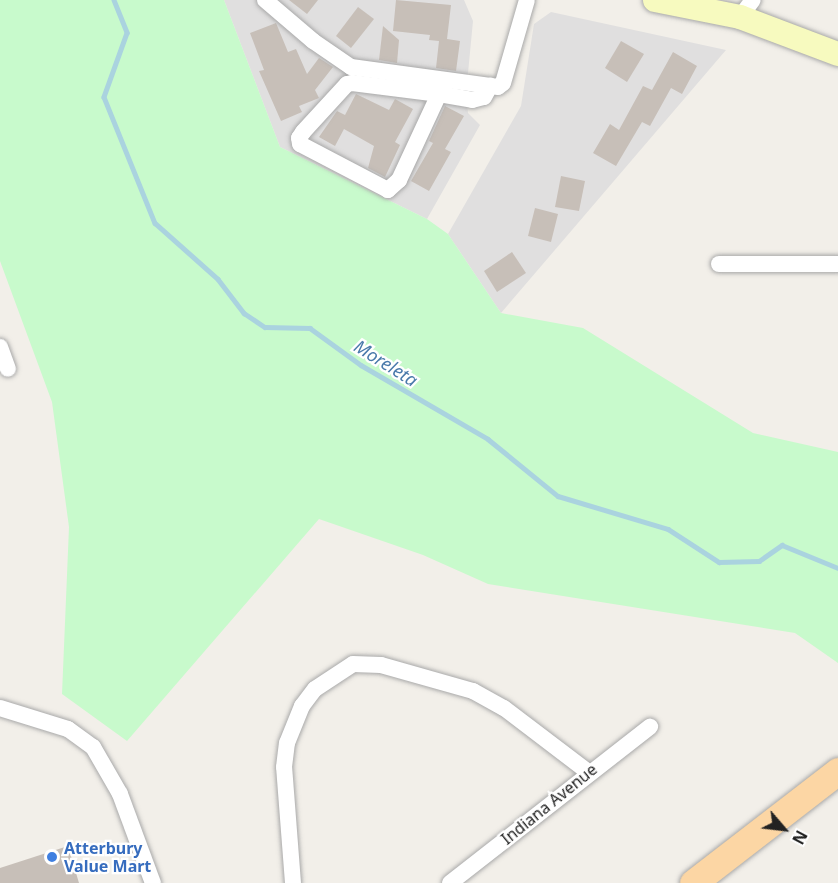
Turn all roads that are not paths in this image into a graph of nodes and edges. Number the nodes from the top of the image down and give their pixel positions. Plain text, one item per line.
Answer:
1 (265, 0) edge
2 (527, 0) edge
3 (655, 0) edge
4 (746, 8) edge
5 (838, 54) edge
6 (497, 85) junction
7 (439, 94) junction
8 (720, 264) dead end
9 (838, 264) edge
10 (0, 347) edge
11 (8, 369) dead end
12 (0, 708) edge
13 (650, 726) dead end
14 (838, 771) edge
15 (588, 772) junction
16 (838, 791) edge
17 (145, 862) junction
18 (147, 883) edge
19 (153, 883) edge
20 (293, 883) edge
21 (450, 883) edge
22 (693, 883) edge
23 (718, 883) edge

1 - 6 street
2 - 6 street
3 - 4 street
4 - 5 street
6 - 7 street
7 - 7 street
8 - 9 street
10 - 11 street
12 - 17 street
13 - 15 street, Indiana Avenue
14 - 22 main road
15 - 20 street
15 - 21 street, Indiana Avenue
16 - 23 main road
17 - 18 street
17 - 19 street

